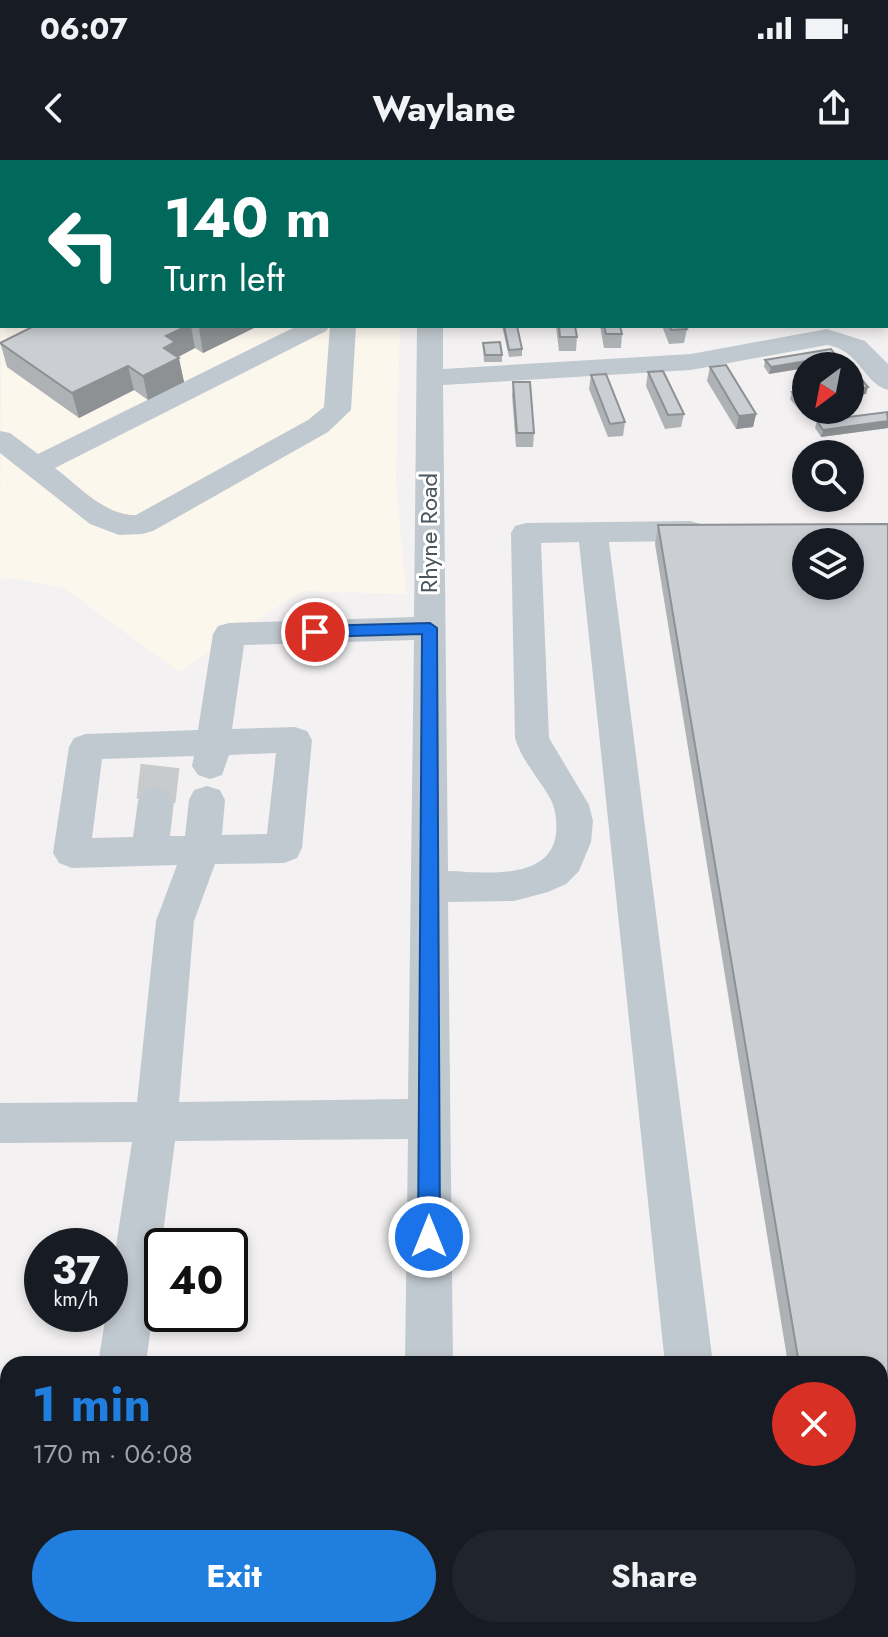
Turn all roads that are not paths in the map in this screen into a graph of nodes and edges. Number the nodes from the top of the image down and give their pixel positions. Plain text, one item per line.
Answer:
1 (313, 328) edge
2 (343, 328) edge
3 (430, 328) edge
4 (429, 378) junction
5 (888, 382) edge
6 (0, 439) edge
7 (35, 467) junction
8 (690, 531) edge
9 (593, 532) junction
10 (430, 628) junction
11 (159, 770) junction
12 (209, 770) junction
13 (202, 849) junction
14 (150, 851) junction
15 (429, 886) junction
16 (429, 1119) junction
17 (0, 1123) edge
18 (156, 1123) junction
19 (123, 1356) edge
20 (429, 1356) edge
21 (688, 1356) edge

1 - 7 street
2 - 7 street
3 - 4 street, Rhyne Road
4 - 5 street
4 - 10 street, Rhyne Road
6 - 7 street
8 - 9 street
9 - 15 street
9 - 21 street
10 - 12 street
10 - 15 street, Rhyne Road
11 - 12 street
11 - 14 street
11 - 14 street
12 - 13 street
12 - 13 street
13 - 14 street
13 - 18 street
15 - 16 street, Rhyne Road
16 - 18 street
16 - 20 street, Rhyne Road
17 - 18 street
18 - 19 street

